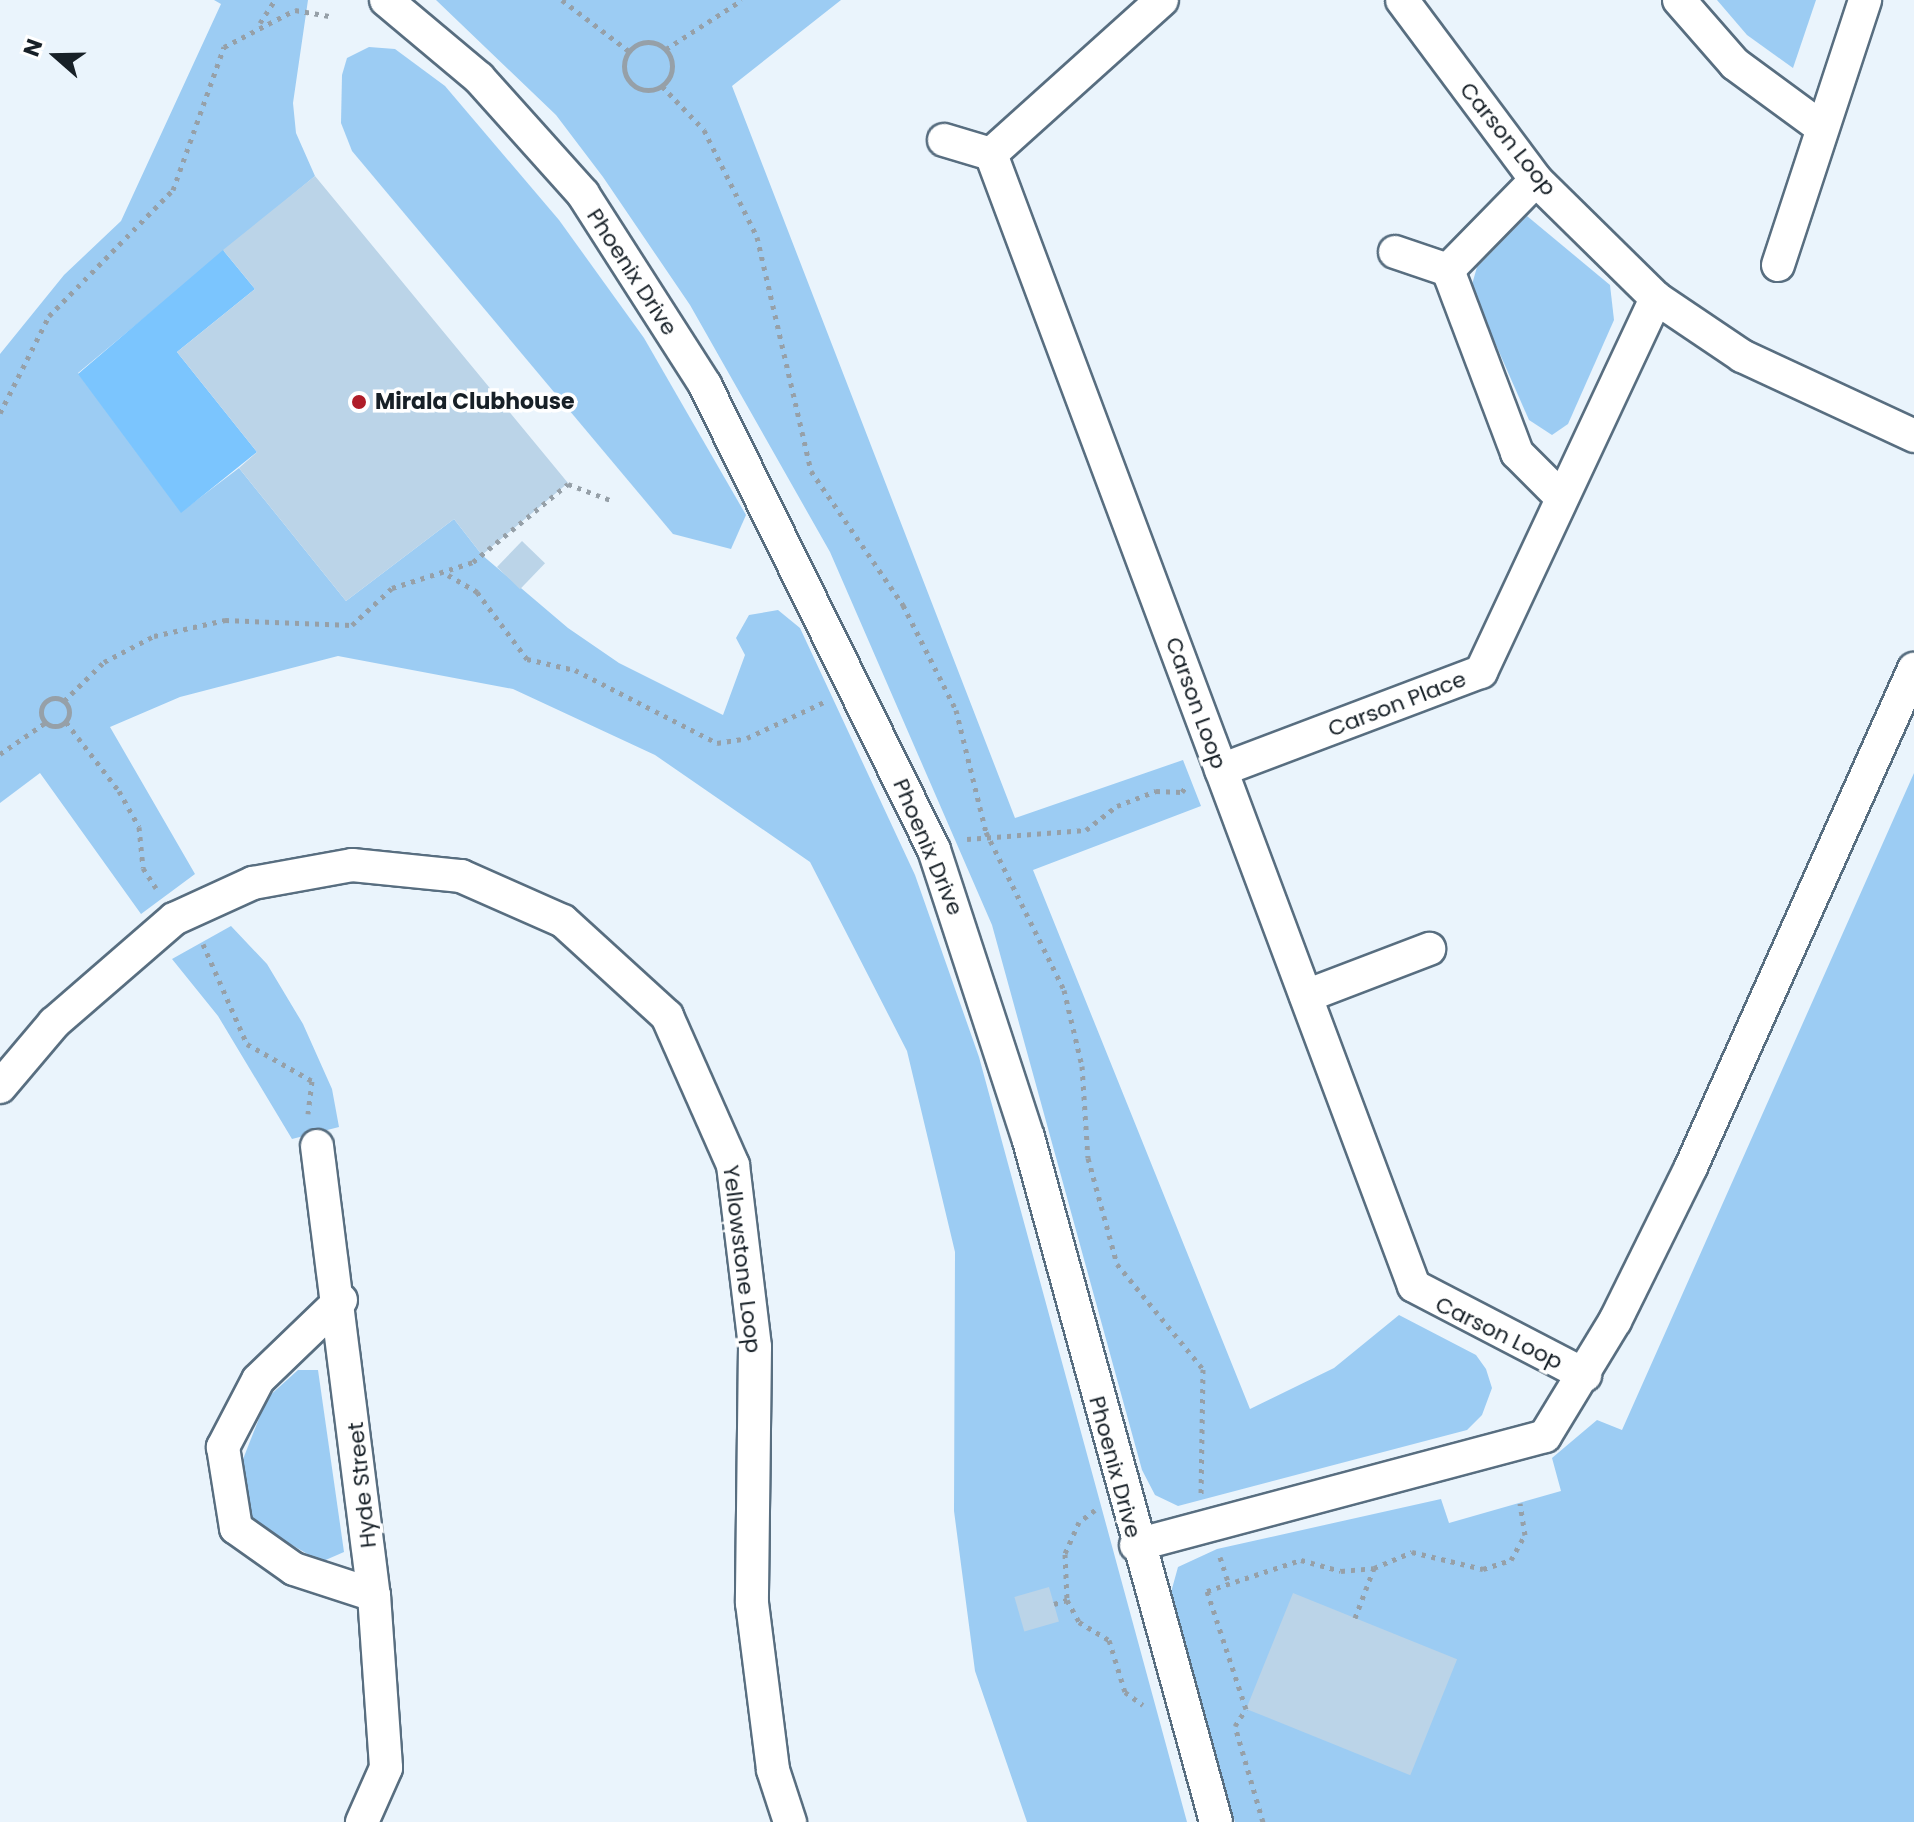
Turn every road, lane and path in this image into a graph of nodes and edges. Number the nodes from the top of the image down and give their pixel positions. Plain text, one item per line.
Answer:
1 (275, 0) edge
2 (386, 0) edge
3 (562, 0) edge
4 (742, 0) edge
5 (1162, 0) edge
6 (1402, 0) edge
7 (1679, 0) edge
8 (1865, 0) edge
9 (330, 16) dead end
10 (260, 24) junction
11 (666, 49) junction
12 (629, 51) junction
13 (662, 86) junction
14 (1822, 128) junction
15 (944, 140) dead end
16 (991, 154) junction
17 (1536, 180) junction
18 (1395, 252) dead end
19 (1778, 265) dead end
20 (1448, 270) junction
21 (1656, 298) junction
22 (0, 413) edge
23 (1914, 436) edge
24 (1560, 496) junction
25 (613, 501) dead end
26 (447, 575) junction
27 (1914, 669) edge
28 (858, 688) junction
29 (64, 701) junction
30 (45, 723) junction
31 (0, 754) edge
32 (1221, 770) junction
33 (986, 832) junction
34 (1429, 949) dead end
35 (1306, 996) junction
36 (0, 1087) edge
37 (317, 1146) dead end
38 (341, 1300) junction
39 (1585, 1375) junction
40 (1121, 1490) junction
41 (1520, 1503) dead end
42 (1210, 1527) junction
43 (1136, 1545) junction
44 (1374, 1568) junction
45 (1228, 1582) junction
46 (374, 1595) junction
47 (1067, 1600) junction
48 (1054, 1604) dead end
49 (1355, 1618) dead end
50 (1146, 1712) dead end
51 (1235, 1726) junction
52 (1192, 1738) junction
53 (362, 1822) edge
54 (790, 1822) edge
55 (1216, 1822) edge
56 (1263, 1822) edge

1 - 10 path
2 - 28 street, Phoenix Drive
3 - 12 path
4 - 11 path
5 - 16 street
6 - 17 street, Carson Loop
7 - 14 street
8 - 14 street
9 - 10 path
10 - 22 path
11 - 12 path
11 - 13 path
12 - 13 path
13 - 33 path
14 - 19 street
15 - 16 street
16 - 32 street, Carson Loop
17 - 20 street
17 - 21 street, Carson Loop
18 - 20 street
20 - 24 street
21 - 23 street, Carson Loop
21 - 24 street, Carson Place
24 - 32 street, Carson Place
25 - 26 path
26 - 28 path
26 - 29 path
27 - 39 street, Carson Loop
28 - 40 street, Phoenix Drive
29 - 30 path
29 - 30 path
30 - 31 path
32 - 33 path
32 - 35 street, Carson Loop
33 - 42 path
34 - 35 street
35 - 39 street, Carson Loop
36 - 54 street, Yellowstone Loop
37 - 38 street, Hyde Street
38 - 46 street, Hyde Street
38 - 46 street
39 - 42 street, Carson Loop
40 - 43 street, Phoenix Drive
40 - 47 path
41 - 44 path
42 - 43 street, Carson Loop
42 - 45 path
43 - 52 street, Phoenix Drive
44 - 45 path
44 - 49 path
45 - 51 path
46 - 53 street, Hyde Street
47 - 48 path
47 - 50 path
51 - 52 path
51 - 56 path
52 - 55 street, Phoenix Drive

